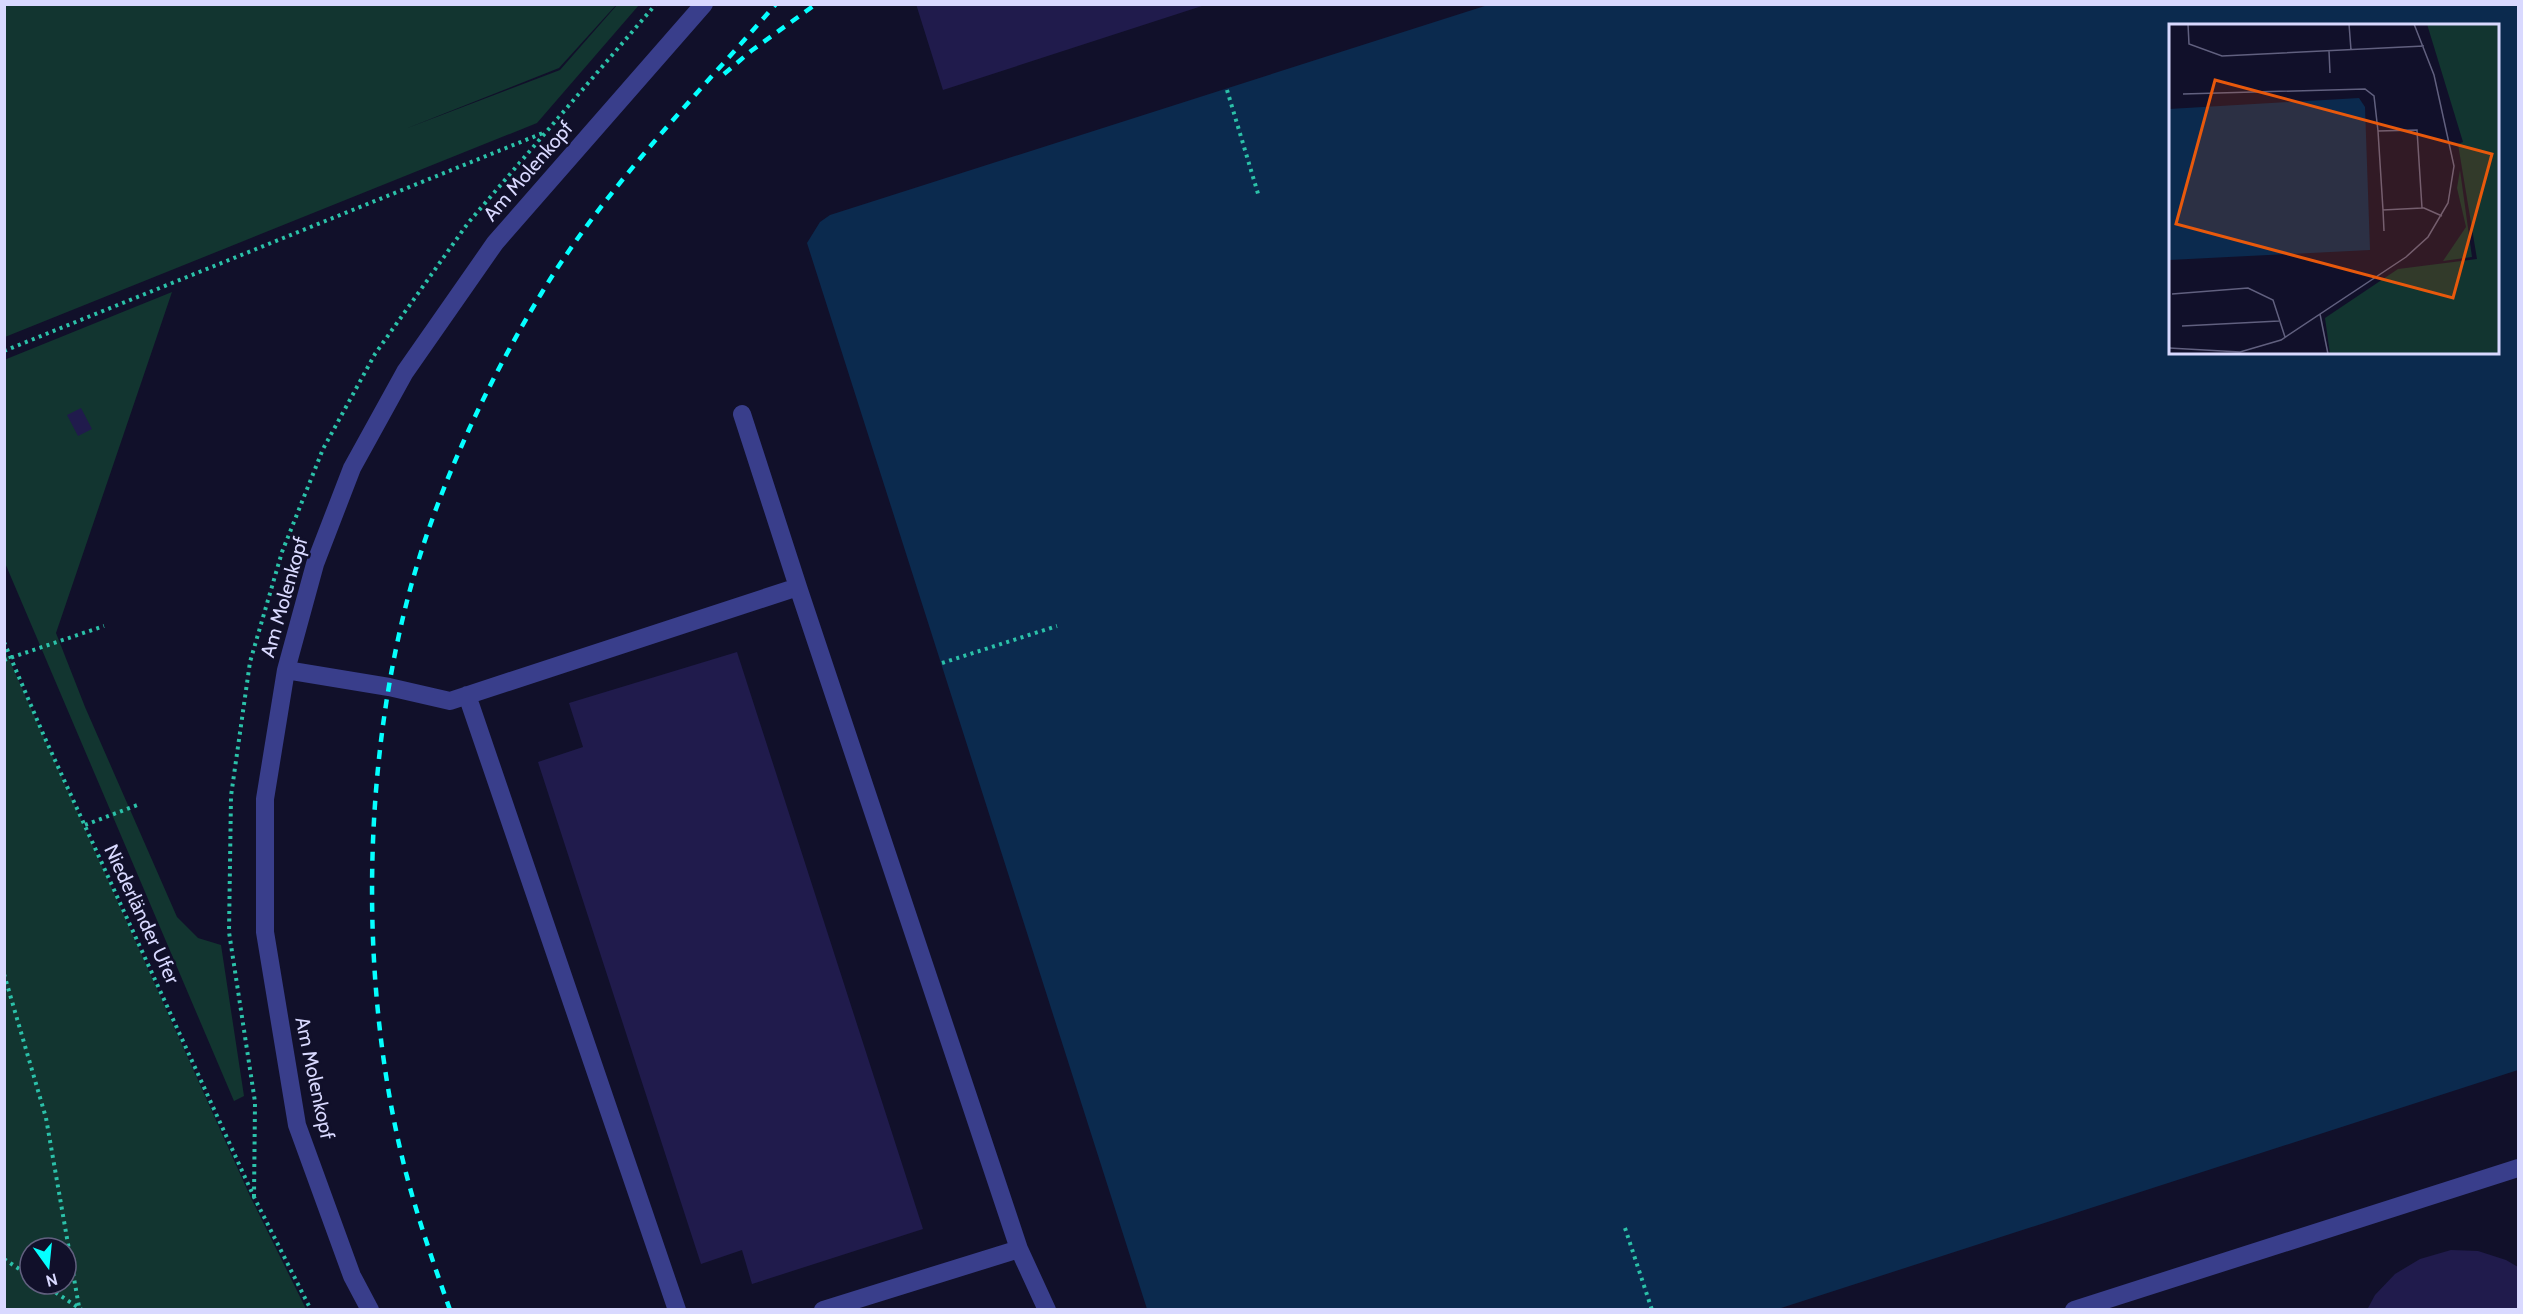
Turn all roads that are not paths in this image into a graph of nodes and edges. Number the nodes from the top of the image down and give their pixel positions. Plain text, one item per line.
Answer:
1 (704, 4) edge
2 (742, 414) dead end
3 (798, 587) junction
4 (286, 670) junction
5 (467, 695) junction
6 (2518, 1168) edge
7 (1019, 1249) junction
8 (370, 1310) edge
9 (677, 1310) edge
10 (823, 1310) edge
11 (1047, 1310) edge
12 (2074, 1310) edge

1 - 4 street, Am Molenkopf
2 - 3 street
3 - 5 street
3 - 7 street
4 - 5 street
4 - 8 street, Am Molenkopf
5 - 9 street
6 - 12 street
7 - 10 street
7 - 11 street

